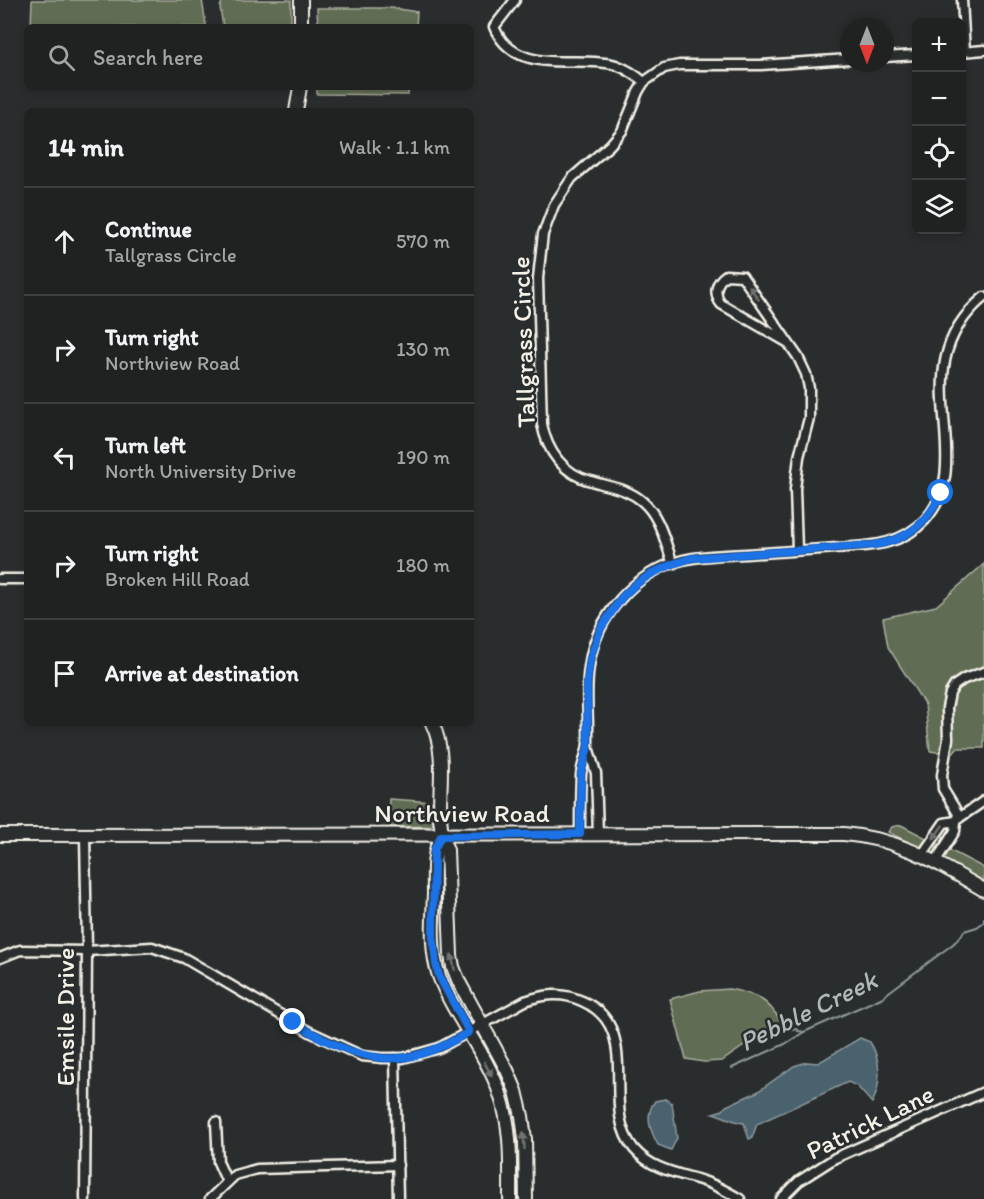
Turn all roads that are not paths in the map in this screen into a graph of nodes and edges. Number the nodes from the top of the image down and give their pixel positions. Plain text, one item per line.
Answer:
1 (301, 0) edge
2 (515, 0) edge
3 (962, 0) edge
4 (962, 18) edge
5 (302, 24) edge
6 (984, 50) edge
7 (966, 52) edge
8 (912, 55) edge
9 (894, 56) edge
10 (840, 60) edge
11 (644, 82) junction
12 (300, 90) edge
13 (296, 108) edge
14 (984, 297) edge
15 (787, 342) junction
16 (797, 550) junction
17 (673, 564) junction
18 (0, 579) edge
19 (24, 579) edge
20 (984, 672) edge
21 (434, 726) edge
22 (588, 747) junction
23 (984, 801) edge
24 (958, 819) junction
25 (580, 834) junction
26 (598, 834) junction
27 (0, 835) edge
28 (85, 835) junction
29 (441, 836) junction
30 (922, 855) junction
31 (935, 862) junction
32 (984, 890) edge
33 (433, 921) junction
34 (449, 922) junction
35 (87, 951) junction
36 (0, 958) edge
37 (482, 1024) junction
38 (469, 1032) junction
39 (395, 1058) junction
40 (512, 1084) junction
41 (498, 1090) junction
42 (984, 1092) edge
43 (216, 1122) dead end
44 (398, 1165) junction
45 (227, 1182) junction
46 (85, 1199) edge
47 (210, 1199) edge
48 (398, 1199) edge
49 (510, 1199) edge
50 (526, 1199) edge
51 (740, 1199) edge
52 (781, 1199) edge

1 - 5 street
2 - 11 street
3 - 4 street
6 - 7 street
8 - 9 street
10 - 11 street
11 - 17 street, Tallgrass Circle
12 - 13 street
14 - 16 street
15 -> 15 street
15 - 16 street
16 - 17 street
17 - 22 street
18 - 19 street
20 - 24 street
21 - 29 street
22 - 25 street
22 - 26 street
23 - 24 street
24 -> 30 street
24 - 31 street
25 - 26 street, Northview Road
25 - 29 street, Northview Road
26 - 30 street, Northview Road
27 - 28 street, Northview Road
28 - 29 street, Northview Road
28 - 35 street, Emsile Drive
29 - 33 street
29 - 34 street
30 - 31 street, Northview Road
31 - 32 street, Northview Road
33 - 34 street
33 - 38 street
37 -> 34 street
35 - 36 street
35 - 39 street
35 - 46 street, Emsile Drive
37 - 38 street
37 - 40 street
37 - 51 street
38 - 39 street
38 -> 41 street
39 - 44 street
40 - 41 street
50 -> 40 street
41 - 49 street
42 - 52 street, Patrick Lane
43 - 45 street
44 - 45 street
44 - 48 street
45 - 47 street

